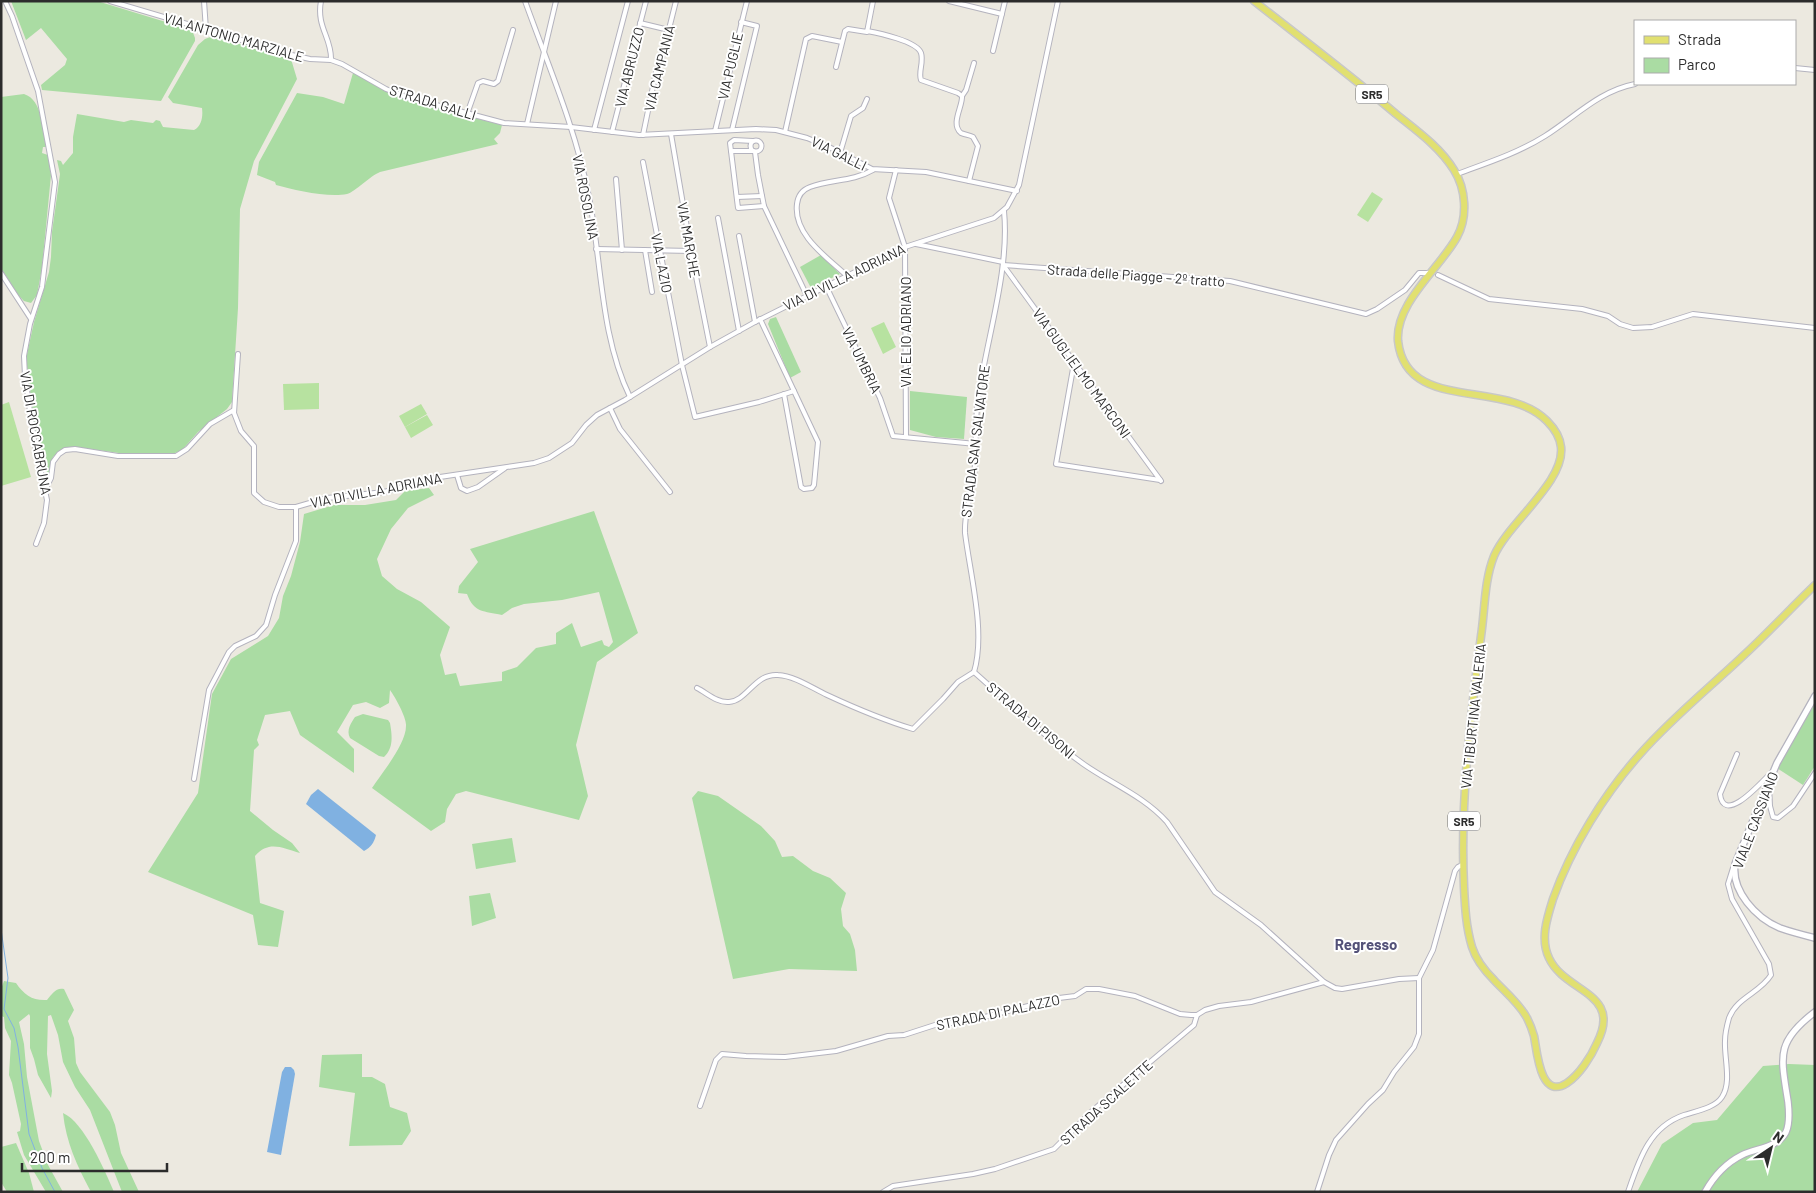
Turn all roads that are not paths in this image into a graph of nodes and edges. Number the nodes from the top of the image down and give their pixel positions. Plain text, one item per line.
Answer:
1 (5, 1) edge
2 (110, 1) edge
3 (204, 1) edge
4 (321, 1) edge
5 (525, 1) edge
6 (556, 1) edge
7 (628, 1) edge
8 (646, 1) edge
9 (676, 1) edge
10 (747, 1) edge
11 (873, 1) edge
12 (948, 1) edge
13 (1005, 1) edge
14 (1058, 1) edge
15 (1254, 1) edge
16 (117, 2) edge
17 (1002, 14) junction
18 (741, 22) junction
19 (640, 23) junction
20 (206, 30) junction
21 (513, 30) dead end
22 (669, 30) junction
23 (867, 32) junction
24 (842, 42) junction
25 (993, 51) dead end
26 (543, 53) junction
27 (331, 60) junction
28 (974, 63) dead end
29 (836, 68) dead end
30 (1796, 68) edge
31 (1815, 70) edge
32 (1634, 84) edge
33 (962, 96) junction
34 (868, 99) dead end
35 (467, 114) junction
36 (527, 124) junction
37 (571, 127) junction
38 (758, 128) junction
39 (594, 130) junction
40 (732, 130) junction
41 (715, 131) junction
42 (612, 132) junction
43 (785, 132) junction
44 (671, 134) junction
45 (643, 135) junction
46 (755, 140) junction
47 (731, 151) junction
48 (754, 151) junction
49 (840, 153) junction
50 (643, 162) dead end
51 (873, 170) junction
52 (896, 170) junction
53 (1457, 174) junction
54 (616, 179) dead end
55 (970, 181) junction
56 (1017, 191) junction
57 (762, 196) junction
58 (737, 197) junction
59 (764, 206) junction
60 (1004, 211) junction
61 (718, 218) dead end
62 (739, 236) dead end
63 (914, 244) junction
64 (905, 247) junction
65 (596, 249) junction
66 (622, 250) junction
67 (645, 250) junction
68 (660, 251) junction
69 (691, 252) junction
70 (1003, 264) junction
71 (1, 273) edge
72 (1430, 273) junction
73 (1438, 275) dead end
74 (847, 276) junction
75 (826, 286) junction
76 (652, 292) dead end
77 (807, 296) junction
78 (760, 319) junction
79 (31, 320) junction
80 (755, 322) junction
81 (1815, 328) edge
82 (739, 331) junction
83 (710, 347) junction
84 (238, 354) dead end
85 (1074, 363) junction
86 (682, 365) junction
87 (794, 390) junction
88 (784, 394) junction
89 (630, 397) junction
90 (610, 408) junction
91 (234, 410) junction
92 (906, 437) junction
93 (976, 444) junction
94 (508, 467) junction
95 (482, 470) junction
96 (457, 476) junction
97 (488, 480) junction
98 (46, 488) junction
99 (670, 492) dead end
100 (296, 507) junction
101 (36, 544) dead end
102 (1815, 585) edge
103 (974, 672) junction
104 (697, 688) dead end
105 (1815, 696) edge
106 (1737, 754) dead end
107 (1774, 770) junction
108 (1815, 774) edge
109 (194, 780) dead end
110 (1770, 781) junction
111 (1735, 864) junction
112 (1462, 865) junction
113 (1815, 938) edge
114 (1419, 978) junction
115 (1324, 982) junction
116 (1815, 1012) edge
117 (1197, 1015) junction
118 (700, 1106) dead end
119 (883, 1192) edge
120 (1317, 1192) edge
121 (1628, 1192) edge
122 (1705, 1192) edge

1 - 79 street, VIA DI ROCCABRUNA
2 - 16 street, VIA ANTONIO MARZIALE
3 - 20 street
4 - 27 street
5 - 26 street, VIA ROSOLINA
6 - 26 street
7 - 39 street
8 - 19 street, VIA ABRUZZO
9 - 22 street, VIA CAMPANIA
10 - 18 street, VIA PUGLIE
11 - 23 street
12 - 17 street
13 - 17 street
14 - 56 street, VIA DI VILLA ADRIANA
15 - 53 main road, VIA TIBURTINA VALERIA / SR5
16 - 20 street, VIA ANTONIO MARZIALE
17 - 25 street
18 - 40 street
18 - 41 street, VIA PUGLIE
19 - 22 street
19 - 42 street, VIA ABRUZZO
20 - 27 street, VIA ANTONIO MARZIALE
21 - 35 street
22 - 45 street, VIA CAMPANIA
23 - 24 street
23 - 33 street
24 - 29 street
24 - 43 street
26 - 36 street
26 - 37 street, VIA ROSOLINA
27 - 35 street, STRADA GALLI
28 - 33 street
30 - 31 street
32 - 53 street
33 - 55 street
34 - 49 street
35 - 36 street, STRADA GALLI
36 - 37 street, STRADA GALLI
37 - 39 street, VIA GALLI
37 - 65 street, VIA ROSOLINA
38 - 40 street, VIA GALLI
38 - 43 street, VIA GALLI
38 - 46 street
39 - 42 street, VIA GALLI
40 - 41 street, VIA GALLI
41 - 44 street, VIA GALLI
42 - 45 street, VIA GALLI
43 - 49 street, VIA GALLI
44 - 45 street, VIA GALLI
44 - 69 street, VIA MARCHE
46 - 47 street
46 - 48 street
46 - 48 street
47 - 48 street
47 - 58 street
48 - 57 street
49 - 51 street, VIA GALLI
50 - 68 street, VIA LAZIO
51 - 52 street, VIA GALLI
51 - 74 street
52 - 55 street, VIA GALLI
52 - 64 street, VIA ELIO ADRIANO
53 - 72 main road, VIA TIBURTINA VALERIA / SR5
54 - 66 street
55 - 56 street, VIA GALLI
56 - 60 street, VIA DI VILLA ADRIANA
57 - 58 street
57 - 59 street
58 - 59 street
59 - 77 street
60 - 63 street, VIA DI VILLA ADRIANA
60 - 70 street, STRADA SAN SALVATORE
61 - 82 street
62 - 80 street
63 - 64 street, VIA DI VILLA ADRIANA
63 - 70 street
64 - 74 street, VIA DI VILLA ADRIANA
64 - 92 street, VIA ELIO ADRIANO
65 - 66 street
65 - 89 street, VIA ROSOLINA
66 - 67 street
67 - 68 street
67 - 76 street
68 - 69 street
68 - 86 street, VIA LAZIO
69 - 83 street, VIA MARCHE
70 - 72 street, Strada delle Piagge – 2º tratto
70 - 85 street, VIA GUGLIELMO MARCONI
70 - 93 street, STRADA SAN SALVATORE
71 - 79 street
72 - 112 main road, VIA TIBURTINA VALERIA / SR5
73 - 81 street
74 - 75 street, VIA DI VILLA ADRIANA
75 - 77 street, VIA DI VILLA ADRIANA
75 - 92 street, VIA UMBRIA
77 - 78 street, VIA DI VILLA ADRIANA
78 - 80 street, VIA DI VILLA ADRIANA
78 - 87 street
79 - 98 street, VIA DI ROCCABRUNA
80 - 82 street, VIA DI VILLA ADRIANA
82 - 83 street, VIA DI VILLA ADRIANA
83 - 86 street, VIA DI VILLA ADRIANA
84 - 91 street
85 - 85 street, VIA GUGLIELMO MARCONI
86 - 88 street, VIA LAZIO
86 - 89 street, VIA DI VILLA ADRIANA
87 - 88 street
87 - 88 street
89 - 90 street, VIA DI VILLA ADRIANA
90 - 94 street, VIA DI VILLA ADRIANA
90 - 99 street
91 - 98 street
91 - 100 street
92 - 93 street
93 - 103 street, STRADA SAN SALVATORE
94 - 95 street, VIA DI VILLA ADRIANA
94 - 97 street, VIA DI VILLA ADRIANA
95 - 96 street, VIA DI VILLA ADRIANA
95 - 97 street
96 - 97 street, VIA DI VILLA ADRIANA
96 - 100 street, VIA DI VILLA ADRIANA
98 - 101 street, VIA DI ROCCABRUNA
100 - 109 street
102 - 112 main road, VIA TIBURTINA VALERIA / SR5
103 - 104 street, STRADA DI PISONI
103 - 115 street, STRADA DI PISONI
105 - 107 street, VIALE CASSIANO
106 - 107 street
107 - 110 street, VIALE CASSIANO
108 - 110 street
110 - 111 street, VIALE CASSIANO
111 - 113 street, VIALE CASSIANO
111 - 121 street
112 - 114 street
114 - 115 street
114 - 120 street
115 - 117 street, STRADA DI PALAZZO
116 - 122 street
117 - 118 street, STRADA DI PALAZZO
117 - 119 street, STRADA SCALETTE

